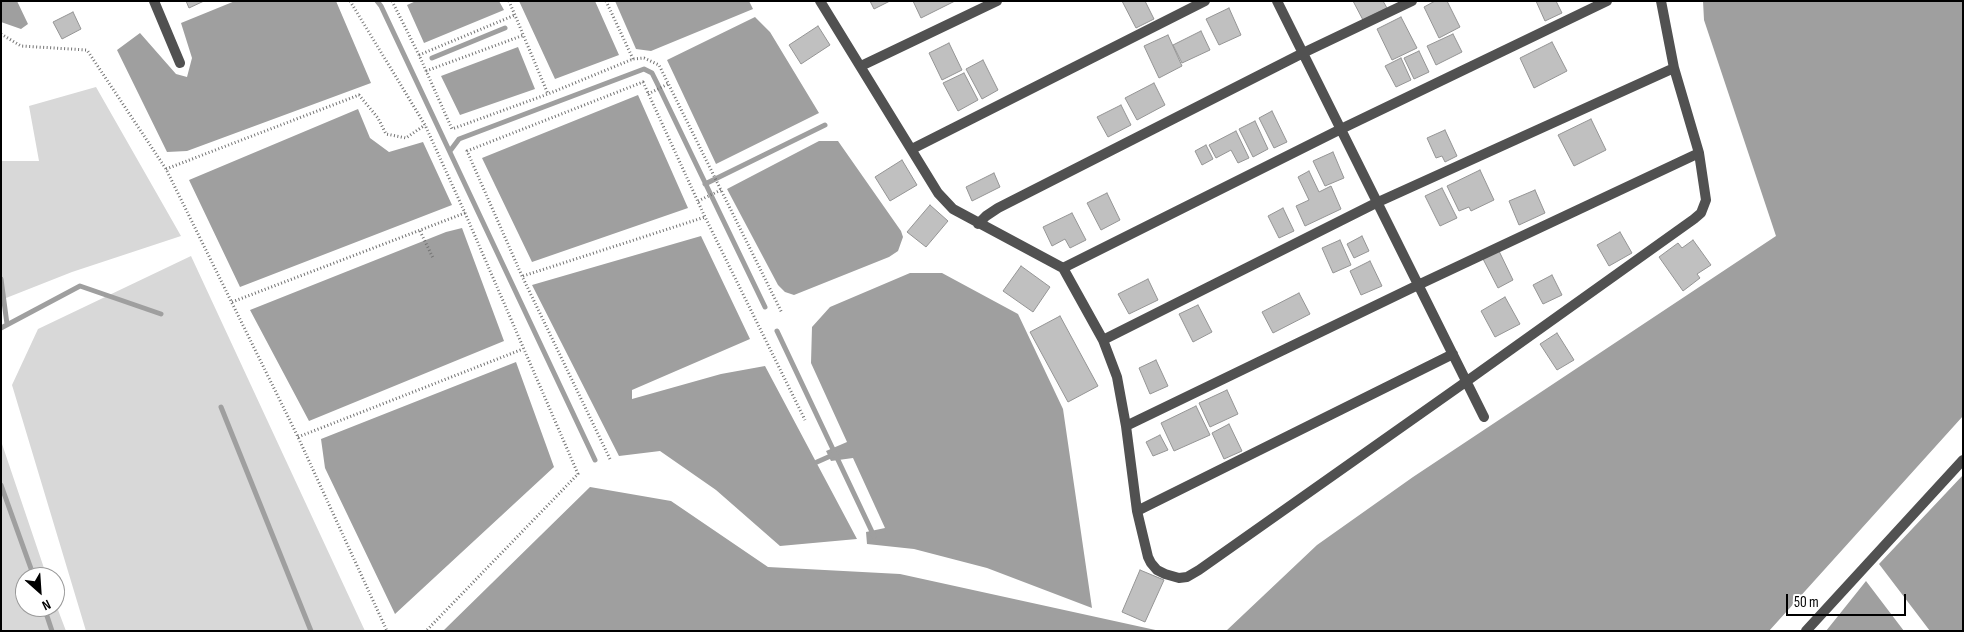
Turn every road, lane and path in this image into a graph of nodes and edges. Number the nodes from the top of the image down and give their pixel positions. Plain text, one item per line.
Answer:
1 (154, 1) edge
2 (350, 1) edge
3 (392, 1) edge
4 (509, 1) edge
5 (606, 1) edge
6 (820, 1) edge
7 (997, 1) edge
8 (1205, 1) edge
9 (1277, 1) edge
10 (1412, 1) edge
11 (1607, 1) edge
12 (1661, 1) edge
13 (516, 15) junction
14 (1, 34) edge
15 (524, 35) junction
16 (1303, 53) junction
17 (419, 55) junction
18 (633, 59) junction
19 (180, 64) dead end
20 (861, 66) junction
21 (1674, 68) junction
22 (426, 71) junction
23 (668, 84) junction
24 (548, 94) junction
25 (648, 94) junction
26 (425, 125) junction
27 (1340, 129) junction
28 (912, 149) junction
29 (1698, 153) junction
30 (166, 169) junction
31 (721, 190) junction
32 (698, 201) junction
33 (1376, 203) junction
34 (465, 213) junction
35 (705, 217) junction
36 (978, 224) junction
37 (420, 231) junction
38 (433, 258) dead end
39 (1063, 268) junction
40 (522, 276) junction
41 (1418, 285) junction
42 (232, 302) junction
43 (782, 313) dead end
44 (1103, 340) junction
45 (523, 349) junction
46 (1453, 354) junction
47 (1467, 382) junction
48 (1484, 417) dead end
49 (805, 420) dead end
50 (1126, 426) junction
51 (298, 437) junction
52 (610, 459) dead end
53 (1963, 460) edge
54 (1137, 511) junction
55 (387, 631) edge
56 (426, 631) edge
57 (1806, 631) edge

1 - 19 street
2 - 26 path
3 - 17 path
4 - 13 path
5 - 18 path
6 - 20 street
7 - 20 street
8 - 28 street
9 - 16 street
10 - 16 street
11 - 27 street
12 - 21 street
13 - 15 path
13 - 17 path
14 - 30 path
15 - 22 path
15 - 24 path
16 - 27 street
16 - 36 street
17 - 22 path
18 - 23 path
18 - 24 path
20 - 28 street
21 - 29 street
21 - 33 street
22 - 24 path
23 - 25 path
23 - 31 path
25 - 32 path
25 - 40 path
26 - 30 path
26 - 34 path
27 - 33 street
27 - 39 street
28 - 36 street
29 - 41 street
29 - 47 street
30 - 42 path
31 - 32 path
31 - 43 path
32 - 35 path
33 - 41 street
33 - 44 street
34 - 37 path
34 - 45 path
35 - 40 path
35 - 49 path
36 - 39 street
37 - 38 path
37 - 42 path
39 - 44 street
40 - 52 path
41 - 46 street
41 - 50 street
42 - 51 path
44 - 50 street
45 - 51 path
45 - 56 path
46 - 47 street
46 - 54 street
47 - 48 street
47 - 54 street
50 - 54 street
51 - 55 path
53 - 57 street

